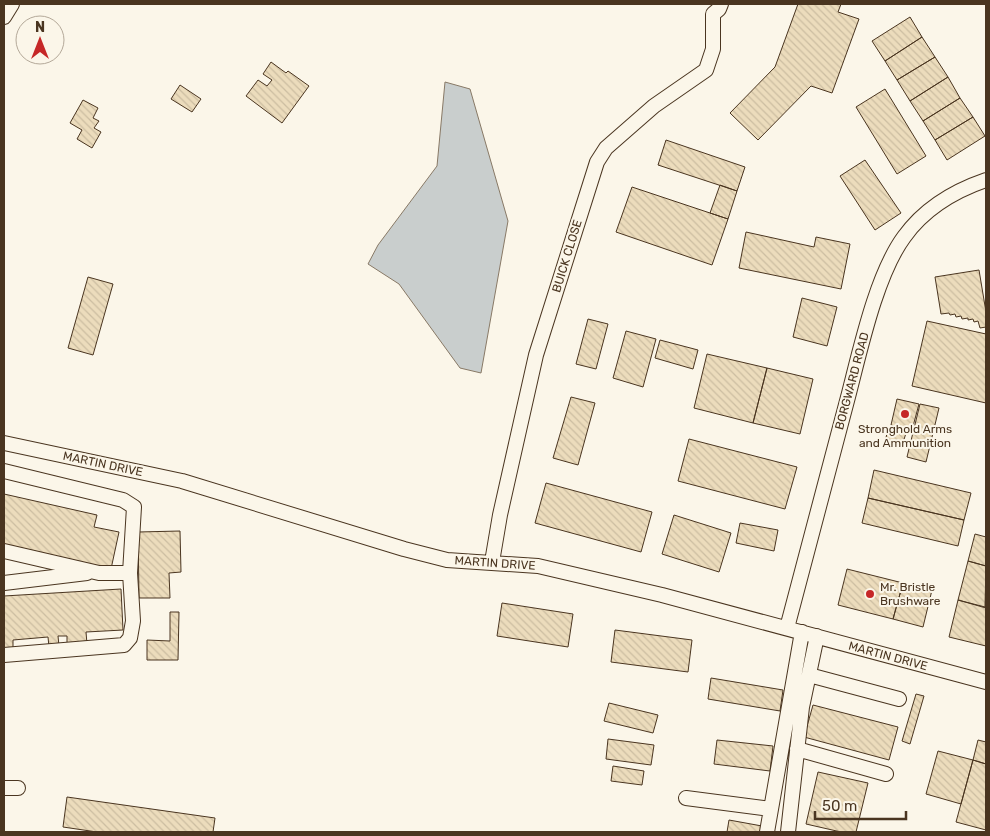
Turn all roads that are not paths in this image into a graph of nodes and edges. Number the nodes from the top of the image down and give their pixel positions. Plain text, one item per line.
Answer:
1 (12, 4) edge
2 (721, 4) edge
3 (4, 17) edge
4 (986, 180) edge
5 (4, 443) edge
6 (4, 471) edge
7 (4, 551) edge
8 (492, 562) junction
9 (98, 573) junction
10 (130, 573) junction
11 (4, 583) edge
12 (786, 628) junction
13 (802, 632) junction
14 (817, 636) junction
15 (4, 655) edge
16 (809, 675) junction
17 (986, 682) edge
18 (898, 699) dead end
19 (796, 748) junction
20 (886, 774) dead end
21 (686, 798) dead end
22 (771, 809) junction
23 (767, 832) edge
24 (788, 832) edge

1 - 3 street
2 - 8 street, BUICK CLOSE
4 - 12 street, BORGWARD ROAD
5 - 8 street, MARTIN DRIVE
6 - 10 street
7 - 9 street
8 - 12 street, MARTIN DRIVE
9 - 10 street
9 - 11 street
10 - 15 street
12 - 13 street, MARTIN DRIVE
13 - 14 street, MARTIN DRIVE
13 - 22 street
14 - 16 street
14 - 17 street, MARTIN DRIVE
16 - 18 street
16 - 19 street
19 - 20 street
19 - 24 street
21 - 22 street
22 - 23 street

